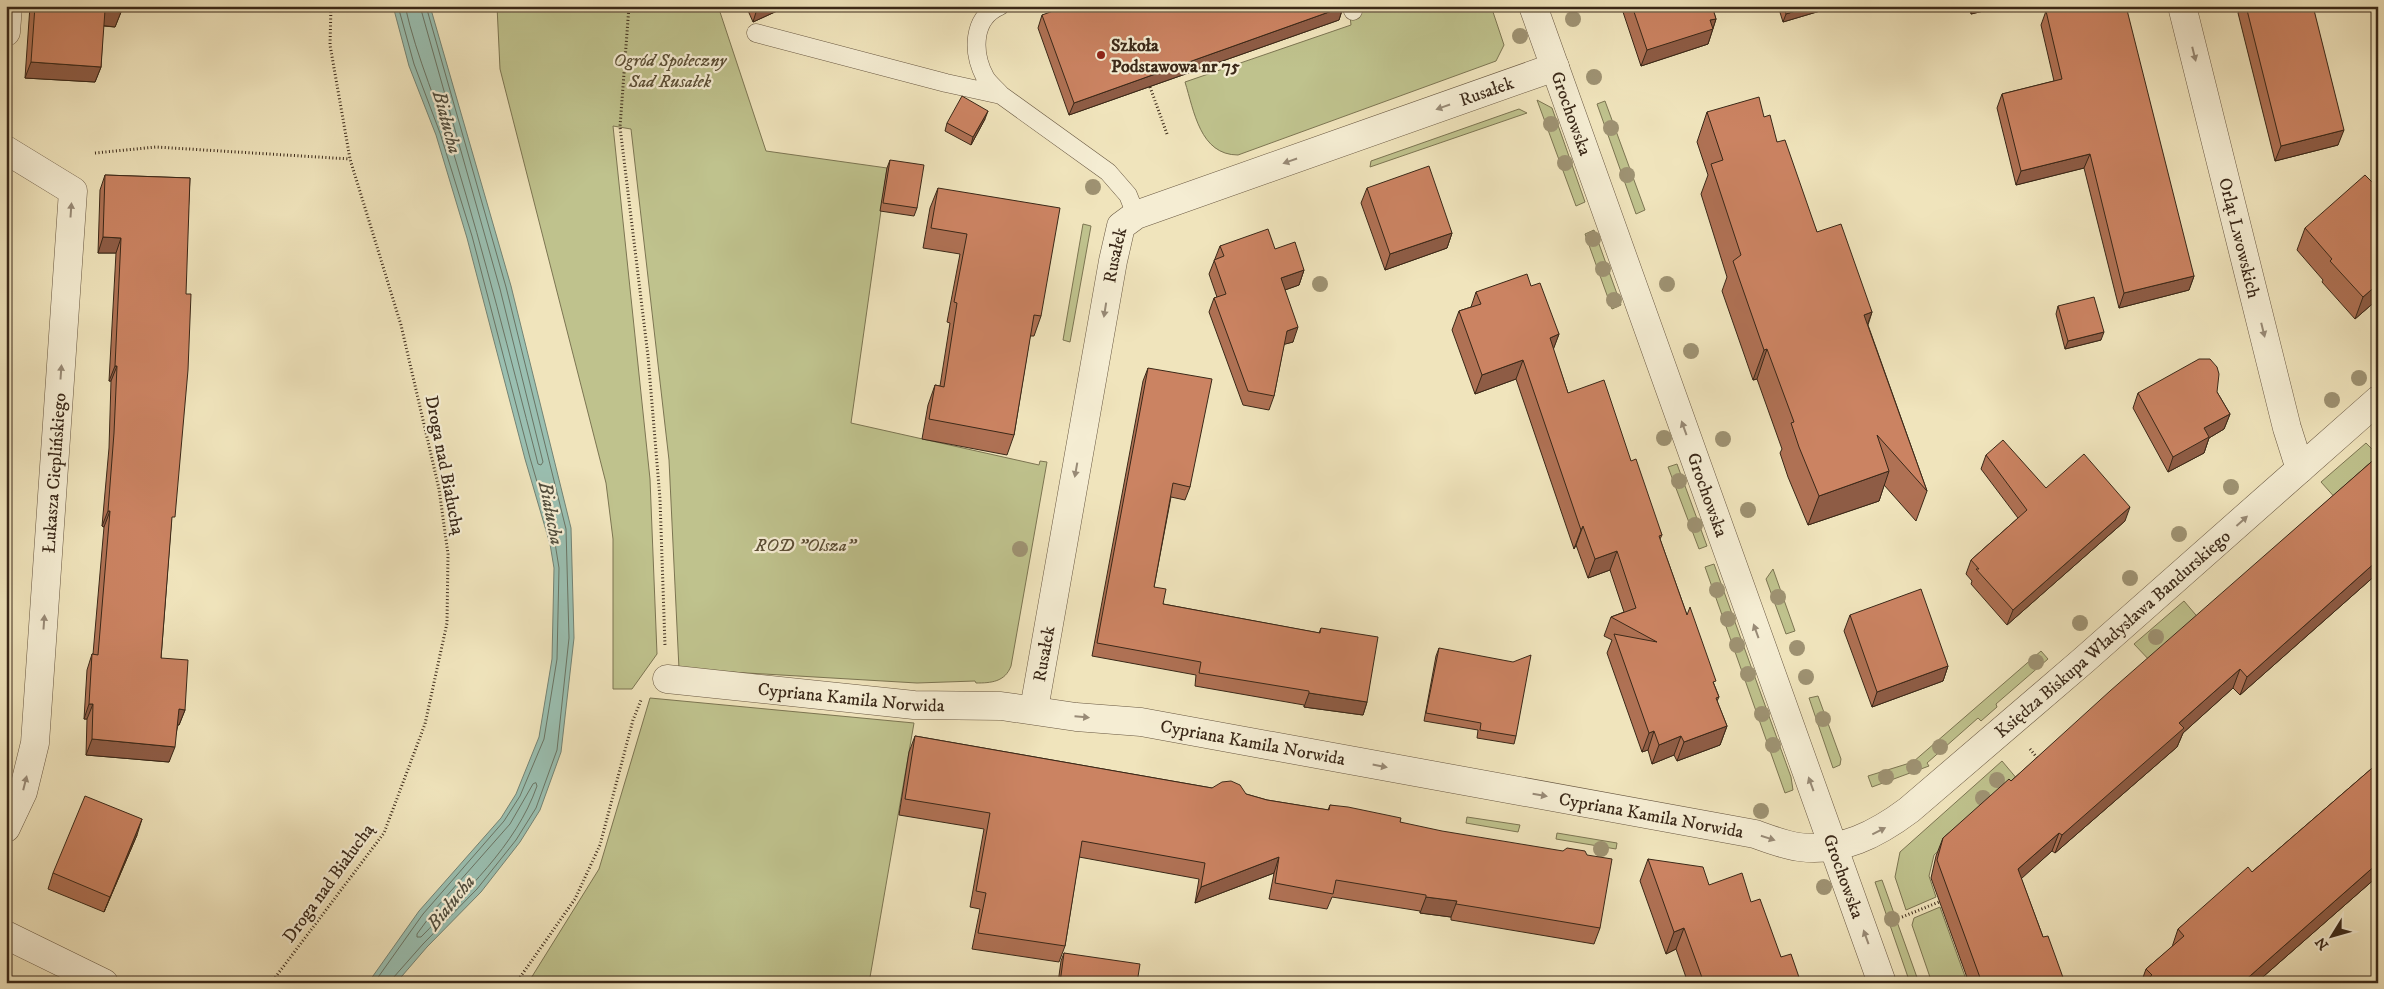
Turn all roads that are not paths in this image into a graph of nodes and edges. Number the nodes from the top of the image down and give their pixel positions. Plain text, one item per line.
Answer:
1 (8, 6) edge
2 (1000, 6) edge
3 (1534, 6) edge
4 (2182, 6) edge
5 (6, 32) edge
6 (756, 33) dead end
7 (1555, 67) junction
8 (1000, 95) junction
9 (6, 150) edge
10 (1136, 215) junction
11 (2378, 400) edge
12 (2300, 469) junction
13 (667, 679) dead end
14 (1034, 709) junction
15 (6, 828) edge
16 (1834, 848) junction
17 (6, 935) edge
18 (104, 983) edge
19 (1882, 983) edge

1 - 5 street
2 - 8 lane
3 - 7 street, Grochowska
4 -> 12 street, Orląt Lwowskich
6 - 8 lane
7 -> 10 street, Rusałek
16 -> 7 street, Grochowska
8 - 10 lane
15 -> 9 street, Łukasza Cieplińskiego
10 -> 14 street, Rusałek
11 - 12 street, Księdza Biskupa Władysława Bandurskiego
16 -> 12 street, Księdza Biskupa Władysława Bandurskiego
13 - 14 street, Cypriana Kamila Norwida
14 -> 16 street, Cypriana Kamila Norwida
19 -> 16 street, Grochowska
17 - 18 street

